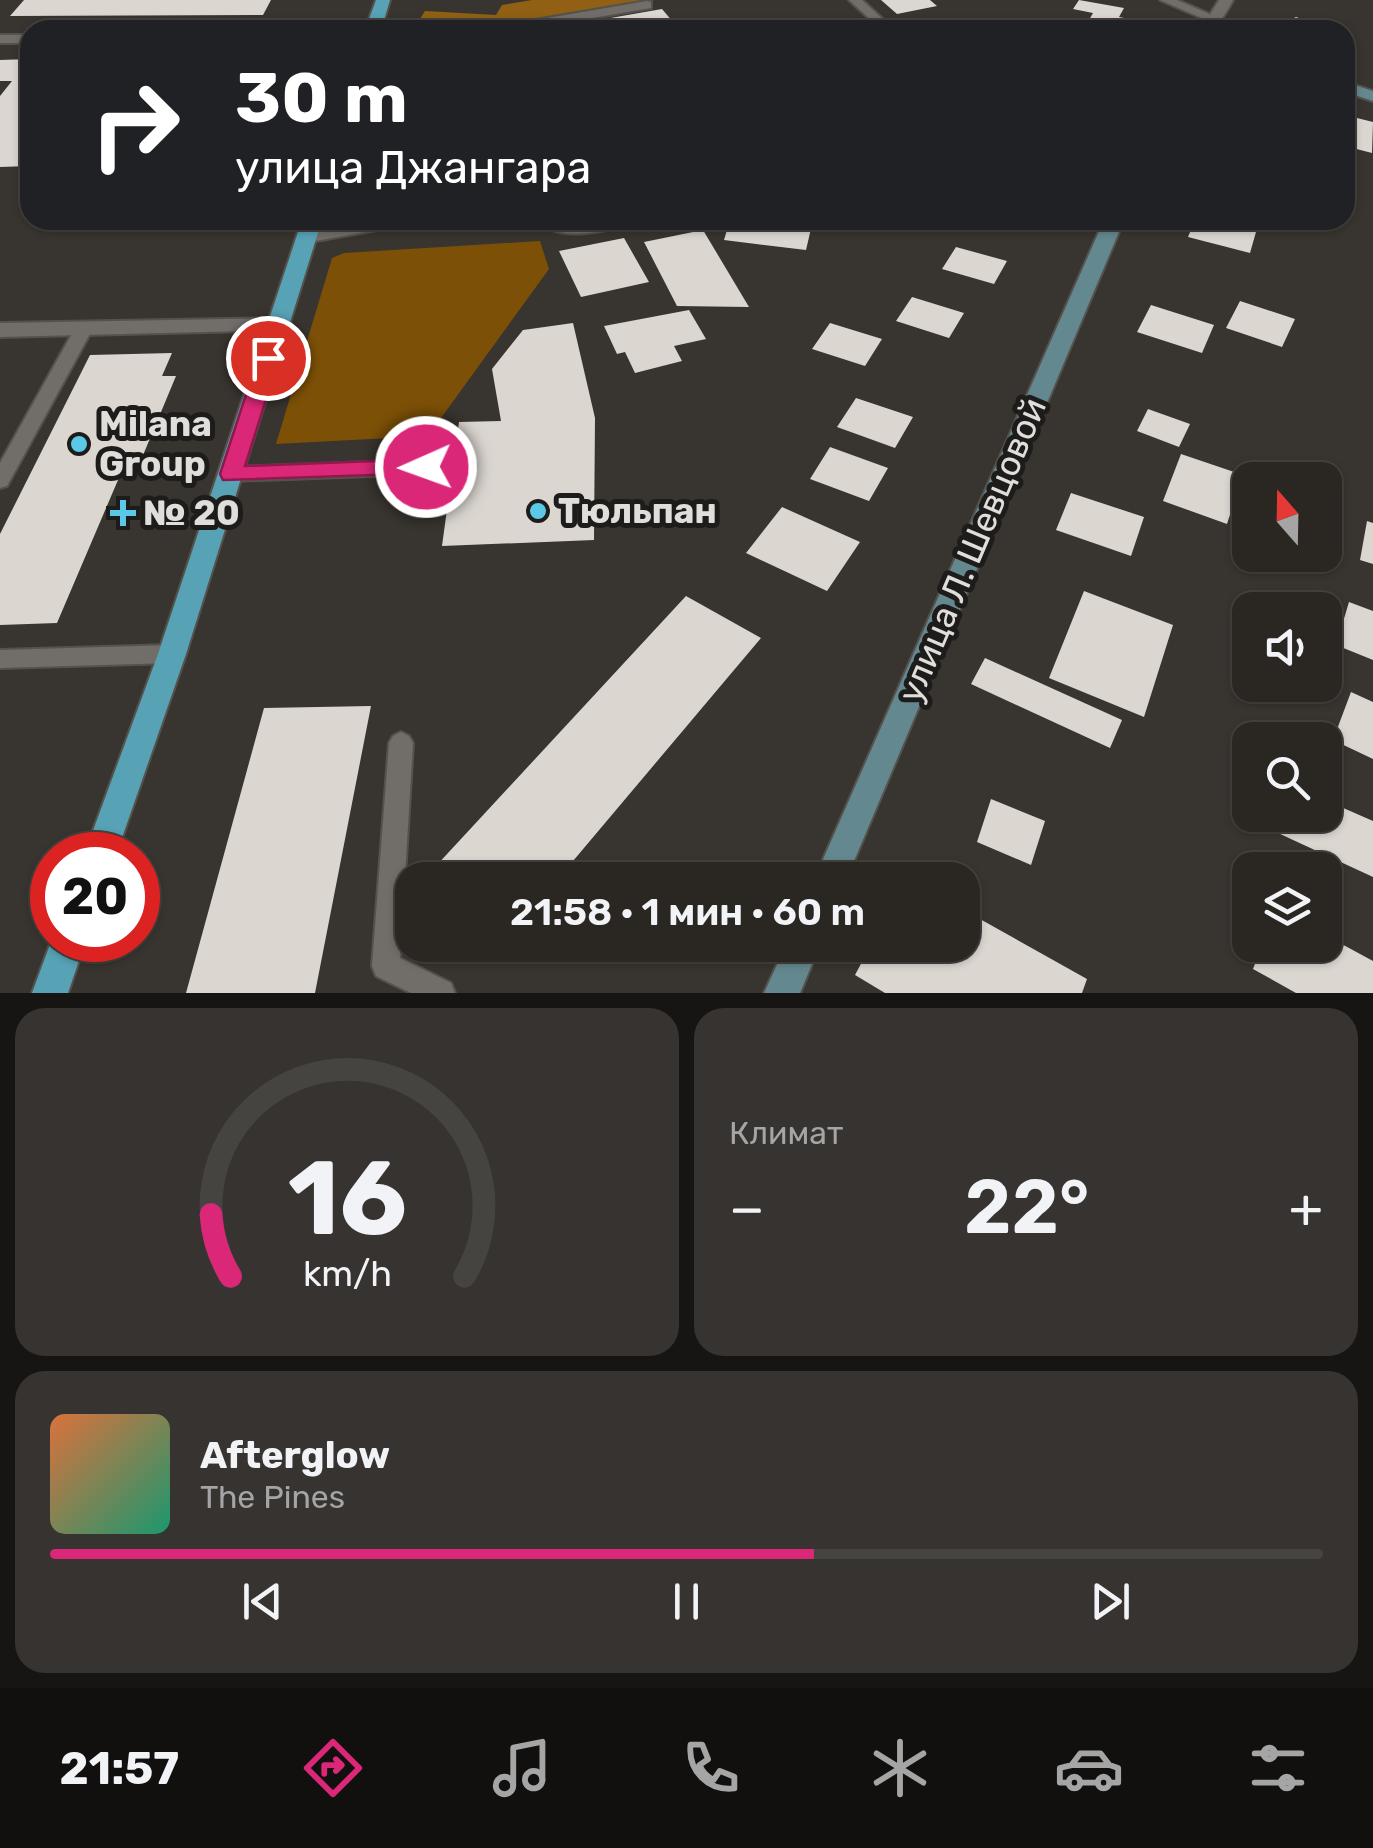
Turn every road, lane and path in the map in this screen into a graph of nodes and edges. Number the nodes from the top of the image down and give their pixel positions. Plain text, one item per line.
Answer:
1 (855, 0) edge
2 (1166, 0) edge
3 (1226, 0) edge
4 (647, 4) dead end
5 (1216, 19) joint
6 (557, 20) edge
7 (879, 20) edge
8 (308, 230) edge
9 (1110, 230) edge
10 (279, 325) junction
11 (0, 330) edge
12 (84, 330) junction
13 (426, 467) dead end
14 (231, 474) junction
15 (0, 481) edge
16 (172, 654) junction
17 (0, 659) edge
18 (401, 743) dead end
19 (108, 832) edge
20 (838, 862) edge
21 (61, 962) edge
22 (795, 962) edge
23 (50, 993) edge
24 (440, 993) edge
25 (782, 993) edge

1 - 7 lane
2 - 5 lane
3 - 5 street
4 - 6 lane
8 - 10 main road
9 - 20 street, улица Л. Шевцовой
10 - 12 street
10 - 14 main road
11 - 12 street
12 - 15 lane
13 - 14 lane
14 - 16 main road
16 - 17 lane
16 - 19 main road
18 - 24 lane
21 - 23 main road
22 - 25 street

